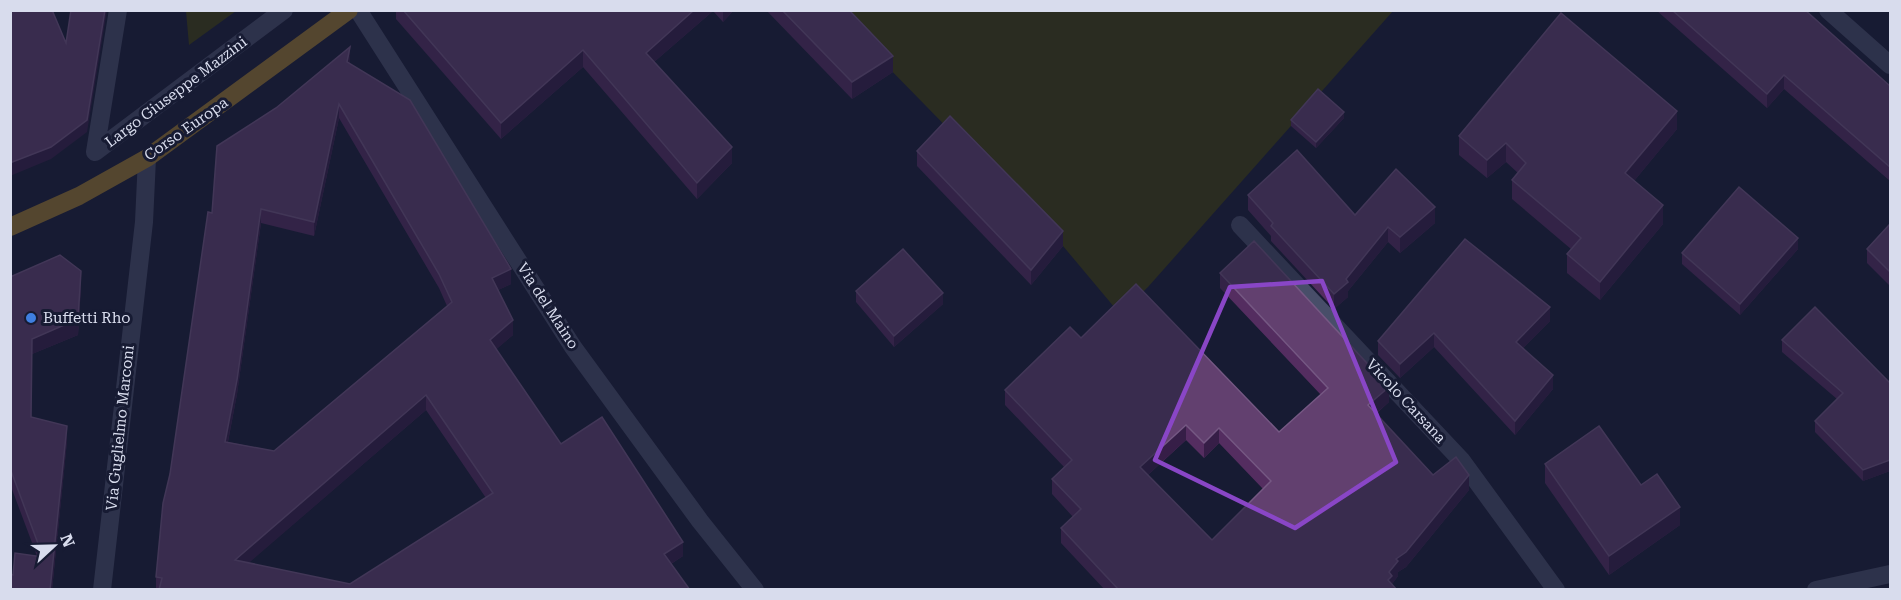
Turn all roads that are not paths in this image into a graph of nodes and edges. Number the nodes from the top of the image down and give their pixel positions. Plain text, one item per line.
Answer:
1 (118, 10) edge
2 (284, 10) edge
3 (349, 10) edge
4 (358, 10) edge
5 (1828, 10) edge
6 (1890, 65) edge
7 (147, 158) junction
8 (1240, 225) dead end
9 (10, 227) edge
10 (1890, 574) edge
11 (102, 590) edge
12 (755, 590) edge
13 (1556, 590) edge
14 (1816, 590) edge

1 - 2 street, Largo Giuseppe Mazzini
3 - 7 main road, Corso Europa
4 - 12 street, Via del Maino
5 - 6 street
7 - 9 main road, Corso Europa
7 - 11 street, Via Guglielmo Marconi
8 - 13 street, Vicolo Carsana
10 - 14 street

